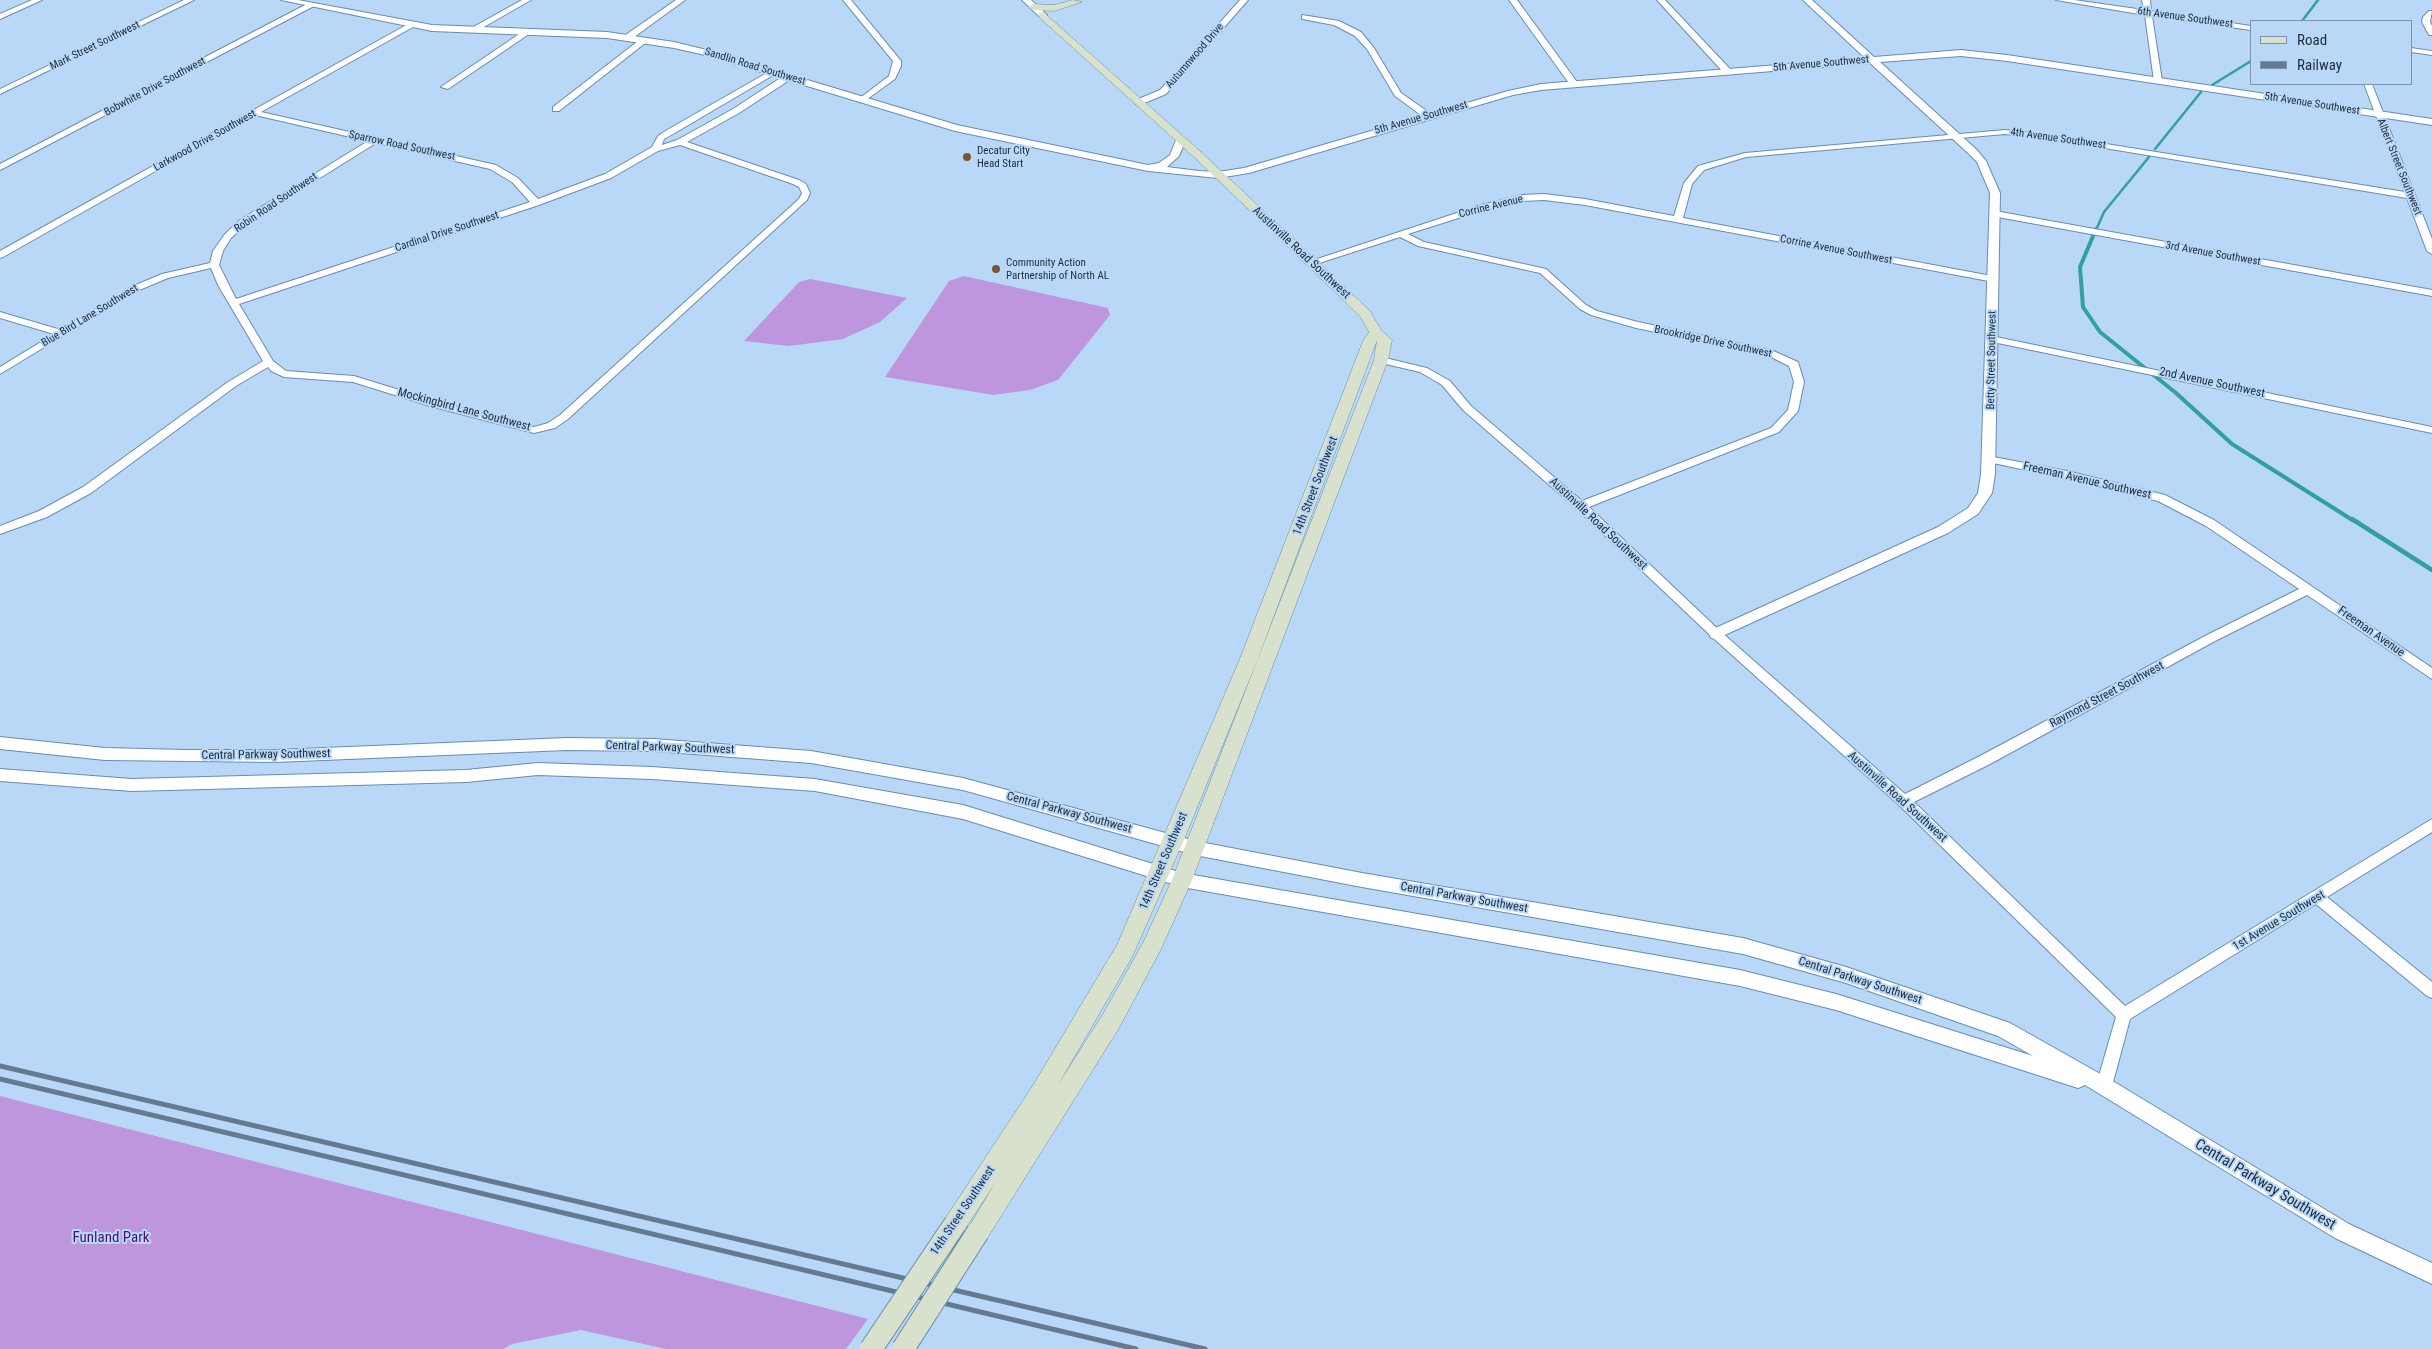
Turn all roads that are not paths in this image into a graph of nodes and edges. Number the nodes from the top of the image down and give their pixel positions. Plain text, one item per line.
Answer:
1 (38, 0) edge
2 (190, 0) edge
3 (285, 0) edge
4 (527, 0) edge
5 (681, 0) edge
6 (847, 0) edge
7 (1244, 0) edge
8 (1513, 0) edge
9 (1661, 0) edge
10 (1807, 0) edge
11 (2060, 0) edge
12 (2146, 0) edge
13 (1078, 1) edge
14 (1029, 4) edge
15 (310, 6) junction
16 (2432, 12) edge
17 (2148, 13) junction
18 (1043, 15) junction
19 (0, 17) edge
20 (1305, 17) dead end
21 (410, 25) junction
22 (2250, 28) edge
23 (472, 30) junction
24 (1059, 30) junction
25 (528, 32) junction
26 (2432, 33) edge
27 (627, 38) junction
28 (645, 40) junction
29 (2412, 50) edge
30 (2432, 53) edge
31 (1871, 60) junction
32 (772, 72) junction
33 (1727, 72) junction
34 (788, 77) junction
35 (2158, 81) junction
36 (1574, 84) junction
37 (2368, 85) edge
38 (445, 86) dead end
39 (0, 92) edge
40 (863, 100) junction
41 (1139, 102) junction
42 (556, 109) dead end
43 (255, 112) junction
44 (2378, 114) junction
45 (1428, 116) junction
46 (2432, 122) edge
47 (670, 132) junction
48 (1956, 136) junction
49 (688, 138) junction
50 (375, 140) junction
51 (1181, 140) junction
52 (680, 142) junction
53 (655, 148) junction
54 (0, 167) edge
55 (1148, 168) junction
56 (1218, 175) junction
57 (2411, 196) junction
58 (536, 203) junction
59 (1995, 214) junction
60 (1678, 219) junction
61 (1401, 234) junction
62 (2432, 251) edge
63 (0, 256) edge
64 (1310, 262) junction
65 (214, 265) junction
66 (1994, 280) junction
67 (2432, 293) edge
68 (234, 302) junction
69 (0, 314) edge
70 (62, 332) junction
71 (1376, 332) junction
72 (1991, 339) junction
73 (1381, 360) junction
74 (269, 362) junction
75 (0, 371) edge
76 (2432, 430) edge
77 (1988, 459) junction
78 (1581, 506) junction
79 (0, 530) edge
80 (2309, 589) junction
81 (1716, 634) junction
82 (2432, 674) edge
83 (0, 743) edge
84 (0, 775) edge
85 (1904, 801) junction
86 (2432, 825) edge
87 (1173, 842) junction
88 (1195, 848) junction
89 (1160, 874) junction
90 (1182, 880) junction
91 (2317, 897) junction
92 (2432, 991) edge
93 (2124, 1015) junction
94 (2104, 1086) junction
95 (2432, 1274) edge
96 (871, 1349) edge
97 (903, 1349) edge

1 - 19 street
2 - 39 street, Mark Street Southwest
3 - 15 street, Sandlin Road Southwest
4 - 23 street
5 - 27 street
6 - 40 street
7 - 41 street, Autumnwood Drive
8 - 36 street
9 - 33 street
10 - 31 street, Betty Street Southwest
11 - 17 street, 6th Avenue Southwest
12 - 17 street
13 - 14 main road
13 - 18 main road
13 - 24 main road
14 - 18 street, Austinville Road Southwest
15 - 21 street, Sandlin Road Southwest
15 - 54 street, Bobwhite Drive Southwest
16 - 26 street
17 - 22 street, 6th Avenue Southwest
17 - 35 street
18 - 24 main road, Austinville Road Southwest
20 - 45 street
21 - 23 street, Sandlin Road Southwest
21 - 43 street, Larkwood Drive Southwest
23 - 25 street, Sandlin Road Southwest
24 - 41 main road, Austinville Road Southwest
25 - 27 street, Sandlin Road Southwest
25 - 38 street
27 - 28 street, Sandlin Road Southwest
28 - 32 street, Sandlin Road Southwest
28 - 42 street
29 - 30 street
31 - 33 street, 5th Avenue Southwest
31 - 35 street, 5th Avenue Southwest
31 - 48 street, Betty Street Southwest
32 - 34 street, Sandlin Road Southwest
32 - 47 street, Cardinal Drive Southwest
33 - 36 street, 5th Avenue Southwest
34 - 40 street, Sandlin Road Southwest
34 - 49 street, Cardinal Drive Southwest
35 - 44 street, 5th Avenue Southwest
36 - 45 street, 5th Avenue Southwest
37 - 44 street, Albert Street Southwest
40 - 55 street, Sandlin Road Southwest
41 - 51 main road, Austinville Road Southwest
43 - 50 street, Sparrow Road Southwest
43 - 63 street, Larkwood Drive Southwest
44 - 46 street, 5th Avenue Southwest
44 - 57 street, Albert Street Southwest
45 - 56 street, 5th Avenue Southwest
47 - 49 street
47 - 53 street, Cardinal Drive Southwest
48 - 57 street, 4th Avenue Southwest
48 - 59 street, Betty Street Southwest
48 - 60 street, 4th Avenue Southwest
49 - 52 street, Cardinal Drive Southwest
50 - 58 street, Sparrow Road Southwest
50 - 65 street, Robin Road Southwest
51 - 55 street
51 - 56 main road, Austinville Road Southwest
52 - 53 street, Cardinal Drive Southwest
52 - 74 street, Mockingbird Lane Southwest
53 - 58 street, Cardinal Drive Southwest
55 - 56 street, Sandlin Road Southwest
56 - 64 main road, Austinville Road Southwest
57 - 62 street, Albert Street Southwest
58 - 68 street, Cardinal Drive Southwest
59 - 66 street, Betty Street Southwest
59 - 67 street, 3rd Avenue Southwest
60 - 61 street, Corrine Avenue
60 - 66 street, Corrine Avenue Southwest
61 - 64 street, Corrine Avenue
61 - 78 street, Brookridge Drive Southwest
64 - 71 main road, Austinville Road Southwest
65 - 68 street
65 - 70 street, Blue Bird Lane Southwest
66 - 72 street, Betty Street Southwest
68 - 74 street
69 - 70 street
70 - 75 street, Blue Bird Lane Southwest
71 - 73 main road, Austinville Road Southwest
71 - 87 main road, 14th Street Southwest
72 - 76 street, 2nd Avenue Southwest
72 - 77 street, Betty Street Southwest
73 - 78 street, Austinville Road Southwest
73 - 88 main road, 14th Street Southwest
74 - 79 street
77 - 80 street, Freeman Avenue Southwest
77 - 81 street, Betty Street Southwest
78 - 81 street, Austinville Road Southwest
80 - 82 street, Freeman Avenue
80 - 85 street, Raymond Street Southwest
81 - 85 street, Austinville Road Southwest
83 - 87 street, Central Parkway Southwest
84 - 89 street, Central Parkway Southwest
85 - 93 street, Austinville Road Southwest
86 - 91 street, 1st Avenue Southwest
87 - 88 street, Central Parkway Southwest
87 - 89 main road, 14th Street Southwest
88 - 90 main road, 14th Street Southwest
88 - 94 street, Central Parkway Southwest
89 - 90 street, Central Parkway Southwest
89 - 96 main road, 14th Street Southwest, bridge
90 - 94 street, Central Parkway Southwest
90 - 97 main road, 14th Street Southwest, bridge
91 - 92 street
91 - 93 street, 1st Avenue Southwest
93 - 94 street
94 - 95 street, Central Parkway Southwest

